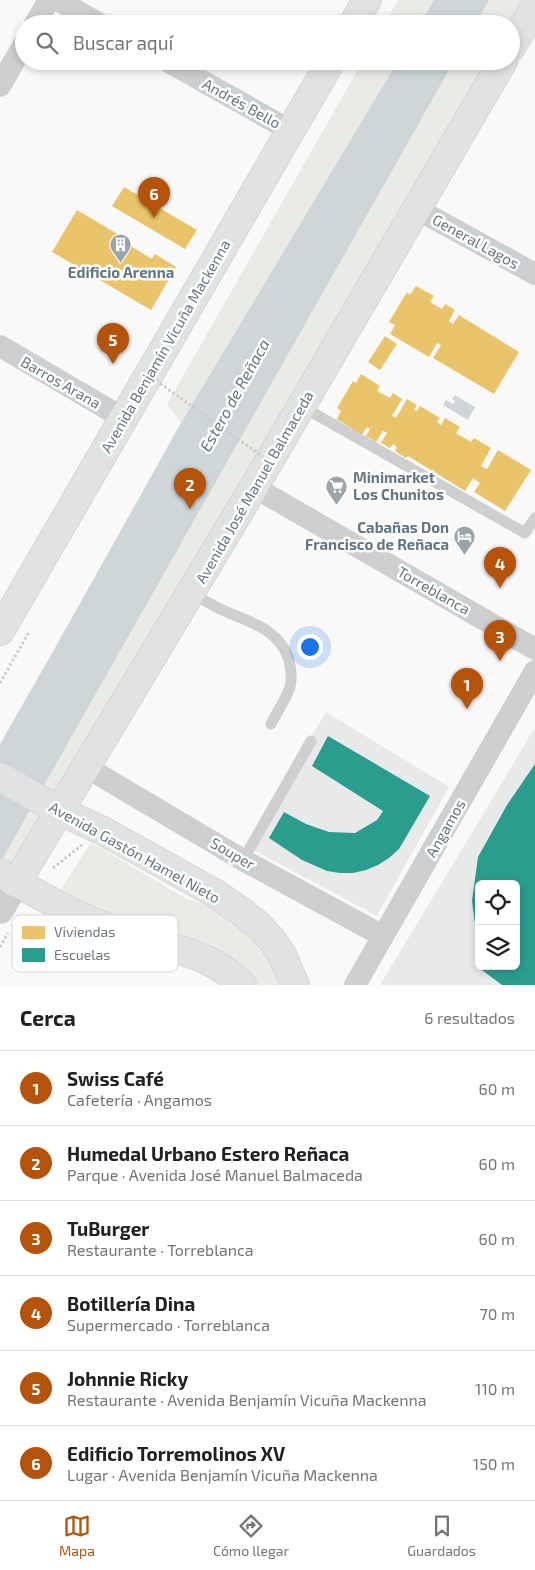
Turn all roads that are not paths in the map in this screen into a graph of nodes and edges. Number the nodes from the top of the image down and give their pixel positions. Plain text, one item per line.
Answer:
1 (49, 0) edge
2 (58, 0) edge
3 (367, 0) edge
4 (535, 6) edge
5 (40, 15) edge
6 (84, 15) edge
7 (358, 15) edge
8 (520, 32) edge
9 (15, 60) edge
10 (183, 70) edge
11 (326, 70) edge
12 (498, 70) edge
13 (0, 86) edge
14 (291, 131) junction
15 (417, 209) junction
16 (535, 274) edge
17 (0, 346) edge
18 (301, 406) junction
19 (123, 418) junction
20 (254, 487) junction
21 (535, 518) edge
22 (191, 593) junction
23 (0, 631) edge
24 (535, 649) edge
25 (535, 671) edge
26 (271, 724) dead end
27 (311, 740) dead end
28 (86, 767) junction
29 (0, 777) edge
30 (52, 806) junction
31 (243, 860) junction
32 (6, 877) edge
33 (0, 910) edge
34 (79, 915) edge
35 (383, 936) junction
36 (178, 949) edge
37 (242, 985) edge
38 (296, 985) edge
39 (355, 985) edge

1 - 5 street
2 - 6 street
3 - 7 main road
4 - 8 main road
9 - 13 street
10 - 14 street, Andrés Bello
11 - 14 main road, Avenida Benjamín Vicuña Mackenna
12 - 15 main road, Avenida José Manuel Balmaceda
14 - 19 main road, Avenida Benjamín Vicuña Mackenna
15 - 16 street, General Lagos
15 - 18 main road, Avenida José Manuel Balmaceda
17 - 19 street, Barros Arana
18 - 20 main road, Avenida José Manuel Balmaceda
18 - 21 lane
19 - 23 main road, Avenida Benjamín Vicuña Mackenna
20 - 22 main road, Avenida José Manuel Balmaceda
20 - 24 street, Torreblanca
22 - 26 lane
22 - 28 main road, Avenida José Manuel Balmaceda
25 - 35 street, Angamos
27 - 31 lane
28 - 30 main road, Avenida José Manuel Balmaceda
28 - 31 street, Souper
29 - 30 main road, Avenida Gastón Hamel Nieto
30 - 32 main road, Avenida José Manuel Balmaceda
30 - 38 main road, Avenida Gastón Hamel Nieto
31 - 35 street, Souper
32 - 33 street, Avenida José Manuel Balmaceda
32 - 34 main road
35 - 39 street, Angamos
36 - 37 main road

